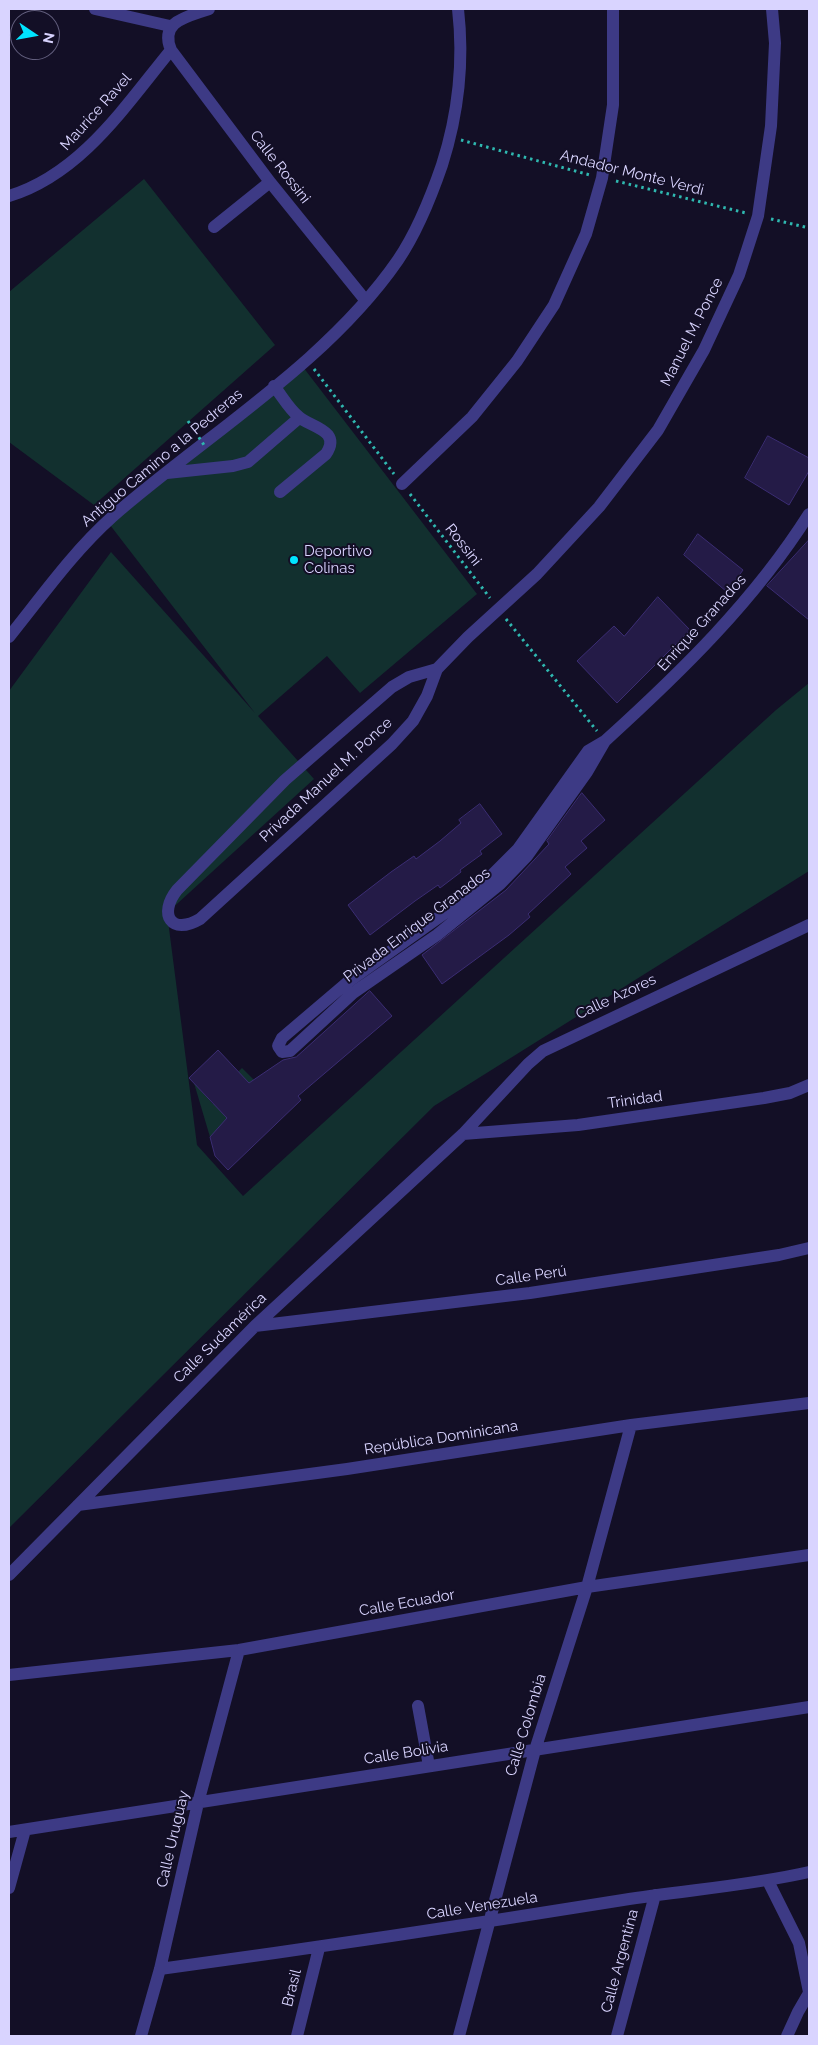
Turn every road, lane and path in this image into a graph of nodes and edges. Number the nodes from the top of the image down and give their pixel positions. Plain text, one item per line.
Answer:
1 (95, 9) edge
2 (209, 9) edge
3 (458, 9) edge
4 (614, 9) edge
5 (772, 9) edge
6 (170, 26) junction
7 (171, 50) junction
8 (451, 137) junction
9 (602, 178) junction
10 (270, 182) junction
11 (9, 196) edge
12 (758, 216) junction
13 (214, 227) dead end
14 (809, 228) edge
15 (366, 301) junction
16 (307, 359) junction
17 (274, 386) junction
18 (300, 418) junction
19 (188, 421) dead end
20 (206, 448) dead end
21 (167, 473) junction
22 (402, 484) junction
23 (280, 492) dead end
24 (809, 514) edge
25 (804, 529) edge
26 (499, 609) junction
27 (9, 637) edge
28 (437, 670) junction
29 (605, 741) junction
30 (809, 925) edge
31 (809, 1085) edge
32 (462, 1134) junction
33 (809, 1248) edge
34 (255, 1326) junction
35 (809, 1403) edge
36 (631, 1425) junction
37 (78, 1505) junction
38 (809, 1555) edge
39 (9, 1575) edge
40 (587, 1587) junction
41 (239, 1650) junction
42 (9, 1675) edge
43 (418, 1706) dead end
44 (809, 1707) edge
45 (535, 1750) junction
46 (429, 1766) junction
47 (198, 1803) junction
48 (25, 1830) junction
49 (9, 1832) edge
50 (809, 1872) edge
51 (768, 1881) junction
52 (9, 1888) edge
53 (654, 1895) junction
54 (487, 1922) junction
55 (319, 1948) junction
56 (160, 1969) junction
57 (809, 1992) edge
58 (141, 2036) edge
59 (297, 2036) edge
60 (458, 2036) edge
61 (617, 2036) edge
62 (788, 2036) edge

1 - 6 street
2 - 6 street
3 - 8 street, Antiguo Camino a la Pedreras
4 - 9 street
5 - 12 street, Manuel M. Ponce
6 - 7 street
7 - 10 street, Calle Rossini
7 - 11 street, Maurice Ravel
8 - 9 path, Andador Monte Verdi
8 - 15 street, Antiguo Camino a la Pedreras
9 - 12 path, Andador Monte Verdi
9 - 22 street
10 - 13 street
10 - 15 street, Calle Rossini
12 - 14 path, Andador Monte Verdi
12 - 26 street, Manuel M. Ponce
15 - 16 street, Antiguo Camino a la Pedreras
16 - 17 street, Antiguo Camino a la Pedreras
16 - 22 path, Rossini
17 - 18 street
17 - 21 street, Antiguo Camino a la Pedreras
18 - 21 street
18 - 23 street
19 - 20 path, bridge
21 - 27 street, Antiguo Camino a la Pedreras
22 - 26 path, Rossini
24 - 25 street, Enrique Granados
25 - 29 street, Enrique Granados
26 - 28 street, Privada Manuel M. Ponce
26 - 29 path, Rossini
28 - 28 street, Privada Manuel M. Ponce
29 - 29 street, Privada Enrique Granados
30 - 32 street, Calle Azores
31 - 32 street, Trinidad
32 - 34 street, Calle Sudamérica
33 - 34 street, Calle Perú
34 - 37 street, Calle Sudamérica
35 - 36 street, República Dominicana
36 - 37 street, República Dominicana
36 - 40 street, Calle Colombia
37 - 39 street, Calle Sudamérica
38 - 40 street, Calle Ecuador
40 - 41 street, Calle Ecuador
40 - 45 street, Calle Colombia
41 - 42 street, Calle Ecuador
41 - 47 street, Calle Uruguay
43 - 46 street
44 - 45 street, Calle Bolivia
45 - 46 street, Calle Bolivia
45 - 54 street, Calle Colombia
46 - 47 street, Calle Bolivia
47 - 48 street, Calle Bolivia
47 - 56 street, Calle Uruguay
48 - 49 street, Calle Bolivia
48 - 52 street
50 - 51 street, Calle Venezuela
51 - 53 street, Calle Venezuela
51 - 57 street
53 - 54 street, Calle Venezuela
53 - 61 street, Calle Argentina
54 - 55 street, Calle Venezuela
54 - 60 street, Calle Colombia
55 - 56 street, Calle Venezuela
55 - 59 street, Brasil
56 - 58 street, Calle Uruguay
57 - 62 street

